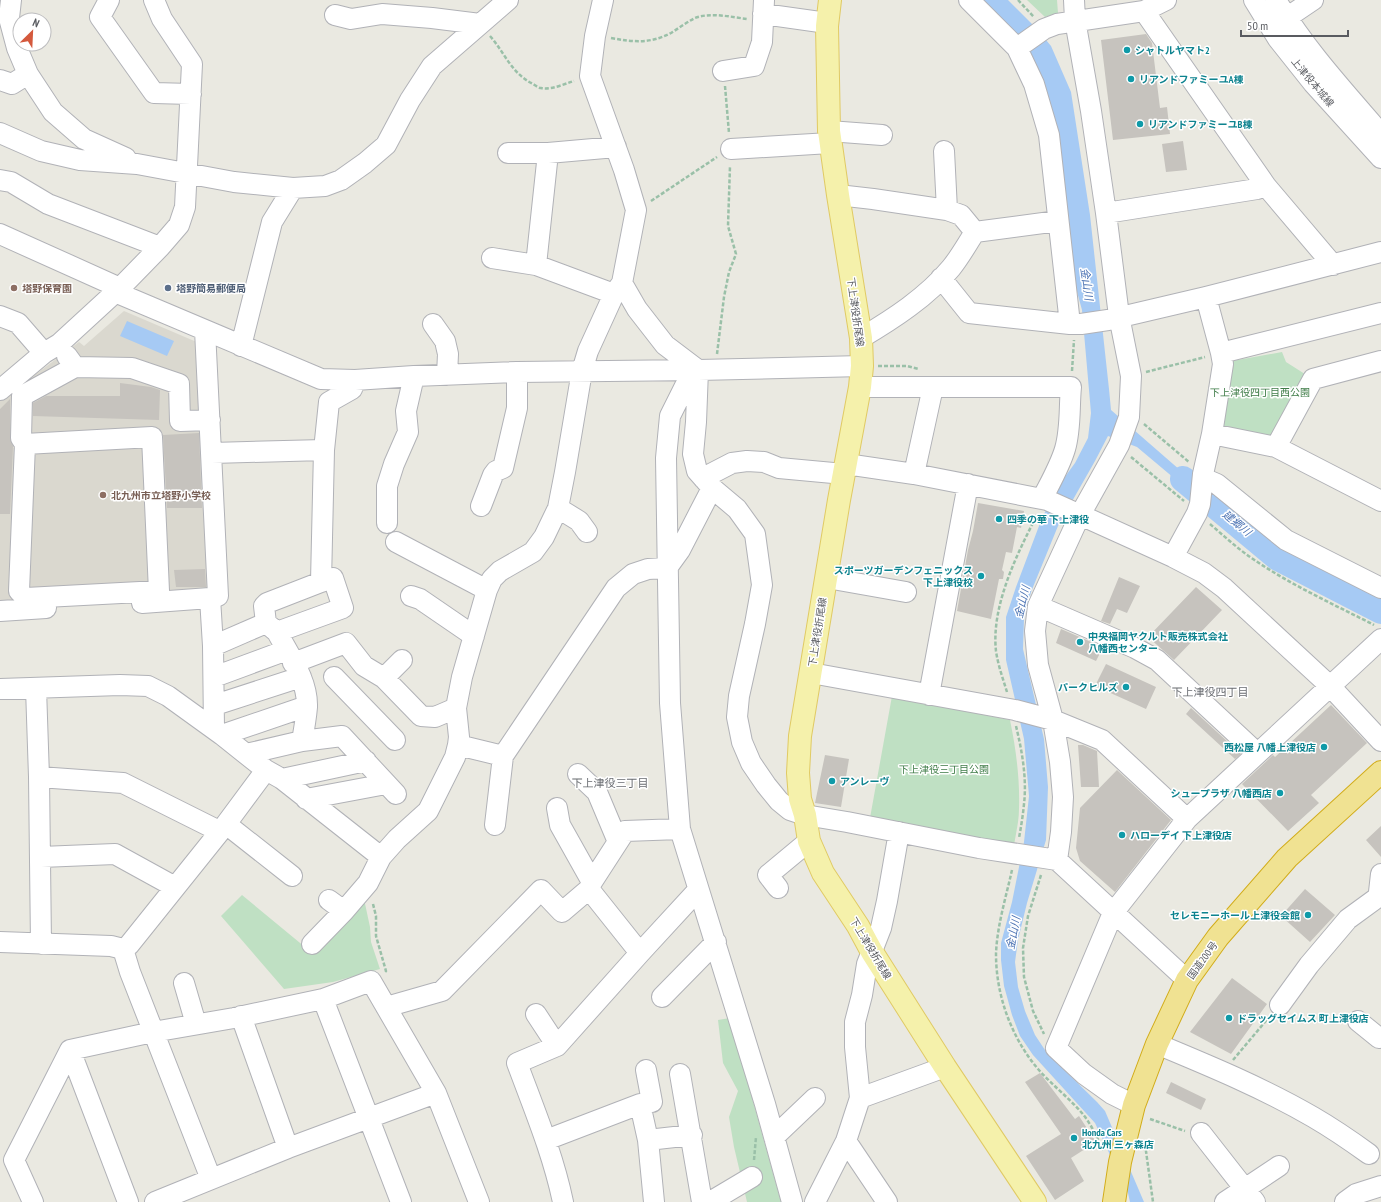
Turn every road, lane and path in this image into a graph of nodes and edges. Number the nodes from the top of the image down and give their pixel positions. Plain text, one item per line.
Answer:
1 (11, 0) edge
2 (108, 0) edge
3 (154, 0) edge
4 (508, 0) edge
5 (603, 0) edge
6 (830, 0) edge
7 (969, 0) edge
8 (1074, 0) edge
9 (1166, 0) edge
10 (1254, 0) edge
11 (1276, 0) edge
12 (1313, 0) edge
13 (1144, 11) junction
14 (764, 12) edge
15 (335, 15) dead end
16 (1075, 20) junction
17 (827, 23) junction
18 (1279, 23) junction
19 (480, 24) junction
20 (595, 36) junction
21 (1017, 48) junction
22 (723, 71) joint
23 (28, 74) junction
24 (590, 76) junction
25 (0, 80) edge
26 (191, 94) junction
27 (0, 133) edge
28 (1381, 134) edge
29 (882, 135) dead end
30 (830, 137) junction
31 (616, 147) junction
32 (731, 149) junction
33 (944, 151) dead end
34 (508, 153) dead end
35 (548, 153) junction
36 (1381, 158) edge
37 (137, 164) junction
38 (187, 173) junction
39 (0, 180) edge
40 (1266, 186) junction
41 (293, 188) junction
42 (838, 195) junction
43 (636, 210) junction
44 (947, 210) junction
45 (1106, 213) junction
46 (1058, 221) junction
47 (975, 232) junction
48 (0, 234) edge
49 (160, 247) junction
50 (1381, 252) edge
51 (492, 258) dead end
52 (536, 265) junction
53 (1333, 265) junction
54 (941, 278) junction
55 (618, 288) junction
56 (117, 290) junction
57 (1206, 297) junction
58 (1381, 313) edge
59 (0, 316) edge
60 (1114, 318) junction
61 (433, 324) dead end
62 (1076, 324) junction
63 (205, 330) junction
64 (861, 338) junction
65 (241, 346) junction
66 (51, 349) junction
67 (1221, 353) junction
68 (1380, 364) edge
69 (75, 367) junction
70 (706, 370) junction
71 (582, 371) junction
72 (1072, 371) dead end
73 (517, 372) junction
74 (448, 375) junction
75 (414, 376) junction
76 (861, 376) junction
77 (1131, 376) junction
78 (355, 380) junction
79 (933, 387) junction
80 (0, 390) edge
81 (1130, 415) junction
82 (210, 420) junction
83 (1212, 434) junction
84 (25, 444) junction
85 (1276, 446) junction
86 (1118, 447) junction
87 (324, 450) junction
88 (212, 453) junction
89 (845, 469) junction
90 (914, 474) junction
91 (1202, 478) junction
92 (708, 483) junction
93 (968, 484) junction
94 (1044, 499) junction
95 (1381, 501) edge
96 (481, 506) dead end
97 (558, 508) junction
98 (1198, 508) junction
99 (1075, 513) junction
100 (587, 532) dead end
101 (1173, 557) junction
102 (667, 568) junction
103 (826, 578) junction
104 (320, 582) junction
105 (1381, 588) edge
106 (487, 590) junction
107 (159, 591) junction
108 (189, 591) dead end
109 (906, 592) dead end
110 (411, 596) dead end
111 (210, 598) junction
112 (116, 599) junction
113 (94, 600) junction
114 (1038, 606) junction
115 (0, 611) edge
116 (272, 627) junction
117 (1380, 633) edge
118 (474, 636) junction
119 (214, 646) junction
120 (402, 660) dead end
121 (364, 666) junction
122 (811, 673) junction
123 (334, 676) junction
124 (214, 677) junction
125 (299, 677) junction
126 (384, 678) junction
127 (1330, 686) junction
128 (36, 688) junction
129 (0, 689) edge
130 (929, 695) junction
131 (215, 705) junction
132 (456, 708) junction
133 (1013, 710) junction
134 (1048, 719) junction
135 (218, 732) junction
136 (395, 740) dead end
137 (302, 741) junction
138 (1381, 741) edge
139 (458, 745) junction
140 (1257, 753) junction
141 (246, 754) junction
142 (503, 756) junction
143 (366, 761) junction
144 (1381, 772) edge
145 (578, 774) dead end
146 (274, 775) junction
147 (39, 777) junction
148 (306, 799) junction
149 (557, 808) dead end
150 (805, 815) junction
151 (1187, 819) junction
152 (495, 825) dead end
153 (222, 827) junction
154 (680, 829) junction
155 (899, 832) junction
156 (809, 841) junction
157 (618, 842) junction
158 (1017, 853) junction
159 (381, 856) junction
160 (40, 857) junction
161 (1050, 858) junction
162 (1381, 874) edge
163 (292, 876) dead end
164 (770, 877) dead end
165 (591, 885) junction
166 (175, 887) junction
167 (698, 890) junction
168 (1381, 895) edge
169 (1114, 913) junction
170 (376, 916) dead end
171 (0, 942) edge
172 (716, 942) junction
173 (41, 944) junction
174 (312, 944) dead end
175 (123, 949) junction
176 (872, 952) junction
177 (640, 953) junction
178 (1187, 980) junction
179 (371, 981) junction
180 (184, 983) dead end
181 (662, 997) dead end
182 (323, 999) junction
183 (1280, 1005) joint
184 (386, 1007) junction
185 (536, 1014) dead end
186 (241, 1016) junction
187 (1358, 1021) dead end
188 (196, 1024) junction
189 (153, 1032) junction
190 (1377, 1042) edge
191 (1157, 1044) junction
192 (557, 1046) junction
193 (1056, 1048) junction
194 (70, 1050) junction
195 (945, 1067) junction
196 (646, 1070) dead end
197 (1223, 1071) junction
198 (680, 1074) dead end
199 (436, 1093) junction
200 (815, 1098) dead end
201 (860, 1098) junction
202 (640, 1104) junction
203 (1142, 1112) junction
204 (368, 1118) junction
205 (1201, 1133) joint
206 (692, 1135) junction
207 (774, 1138) junction
208 (546, 1140) junction
209 (648, 1140) junction
210 (1136, 1140) junction
211 (846, 1141) junction
212 (288, 1148) junction
213 (1104, 1151) dead end
214 (1369, 1154) dead end
215 (1279, 1166) dead end
216 (752, 1177) dead end
217 (211, 1179) junction
218 (1381, 1186) edge
219 (1250, 1195) edge
220 (33, 1202) edge
221 (128, 1202) edge
222 (155, 1202) edge
223 (400, 1202) edge
224 (479, 1202) edge
225 (563, 1202) edge
226 (654, 1202) edge
227 (702, 1202) edge
228 (710, 1202) edge
229 (792, 1202) edge
230 (814, 1202) edge
231 (887, 1202) edge
232 (1035, 1202) edge
233 (1114, 1202) edge
234 (1153, 1202) edge
235 (1225, 1202) edge
236 (1345, 1202) edge

1 - 23 street
2 - 26 street
3 - 26 street
4 - 19 street
5 - 20 street
6 - 17 main road, 下上津役折尾線
7 - 21 street
8 - 16 street
9 - 13 street
10 - 18 street, 上津役本城線
11 - 18 street, 上津役本城線
12 - 18 street
13 - 16 street
13 - 40 street
14 - 17 street
14 - 20 path
14 - 22 street
15 - 19 street
16 - 21 street
16 - 45 street
17 - 30 main road, 下上津役折尾線
18 - 28 street, 上津役本城線
18 - 36 street, 上津役本城線
19 - 24 path
19 - 41 street
20 - 24 street
21 - 46 street
22 - 32 path
23 - 25 street
23 - 37 street
24 - 31 street
26 - 38 street
27 - 37 street
29 - 30 street
30 - 32 street
30 - 42 main road, 下上津役折尾線
31 - 35 street
31 - 43 street
32 - 43 path
32 - 70 path
33 - 44 street
34 - 35 street
35 - 52 street
37 - 38 street
38 - 41 street
38 - 49 street
39 - 49 street
40 - 45 street
40 - 53 street
41 - 65 street
42 - 44 street
42 - 64 main road, 下上津役折尾線
43 - 55 street
44 - 47 street
45 - 60 street
46 - 47 street
46 - 62 street
47 - 54 street
48 - 56 street
49 - 56 street
50 - 53 street
51 - 52 street
52 - 55 street
53 - 57 street
54 - 62 street
54 - 64 street
55 - 70 street
55 - 71 street
56 - 63 street
56 - 66 street
57 - 60 street
57 - 67 street
58 - 67 street
59 - 66 street
60 - 62 street
60 - 77 street
61 - 74 street
62 - 72 path
63 - 65 street
63 - 82 street
64 - 76 main road, 下上津役折尾線
65 - 78 street
66 - 69 street
66 - 80 street
67 - 77 path
67 - 83 street
68 - 85 street
69 - 82 street
69 - 84 street
70 - 71 street
70 - 76 street
70 - 92 street
70 - 102 street
71 - 73 street
71 - 97 street
73 - 74 street
73 - 96 street
74 - 75 street
75 - 78 street
75 - 106 street
76 - 79 street
76 - 89 main road, 下上津役折尾線
77 - 81 street
78 - 87 street
79 - 90 street
79 - 94 street
81 - 86 street
81 - 91 path
82 - 88 street
83 - 85 street
83 - 91 street
84 - 107 street
84 - 113 street
85 - 95 street
86 - 98 path
86 - 99 street
87 - 88 street
87 - 104 street
88 - 111 street
89 - 90 street
89 - 92 street
89 - 103 main road, 下上津役折尾線
90 - 93 street
91 - 98 street
91 - 105 street
92 - 102 street
92 - 150 street
93 - 94 street
93 - 130 street
94 - 99 street
94 - 133 path
97 - 100 street
97 - 106 street
98 - 101 street
98 - 117 path
99 - 101 street
99 - 114 street
101 - 127 street
102 - 142 street
102 - 154 street
103 - 109 street
103 - 122 main road, 下上津役折尾線
104 - 116 street
104 - 116 street
106 - 118 street
107 - 108 street
107 - 112 street
110 - 118 street
111 - 112 street
111 - 119 street
112 - 113 street
113 - 115 street
114 - 134 street
114 - 140 street
116 - 119 street
116 - 125 street
117 - 127 street
118 - 132 street
119 - 124 street
120 - 126 street
121 - 123 street
121 - 125 street
121 - 126 street
122 - 130 street
122 - 150 main road, 下上津役折尾線
123 - 125 street
123 - 136 street
124 - 125 street
124 - 131 street
125 - 131 street
125 - 135 street
125 - 137 street
126 - 132 street
127 - 138 street
127 - 140 street
128 - 129 street
128 - 135 street
128 - 147 street
130 - 133 street
131 - 135 street
132 - 139 street
133 - 134 street
133 - 158 path
134 - 151 street
134 - 161 street
135 - 141 street
137 - 141 street
137 - 143 street
139 - 142 street
139 - 159 street
140 - 151 street
141 - 146 street
142 - 152 street
143 - 146 street
143 - 148 street
144 - 178 highway, 国道200号
145 - 157 street
146 - 148 street
146 - 153 street
147 - 153 street
147 - 160 street
148 - 159 street
149 - 165 street
150 - 155 street
150 - 156 main road, 下上津役折尾線
151 - 169 street
153 - 163 street
153 - 166 street
154 - 157 street
154 - 167 street
155 - 158 street
155 - 176 street
156 - 164 street
156 - 176 main road, 下上津役折尾線
157 - 165 street
158 - 161 street
158 - 213 path
159 - 174 street
160 - 166 street
160 - 173 street
161 - 169 street
161 - 193 path
162 - 168 street
165 - 177 street
165 - 184 street
166 - 175 street
167 - 172 street
167 - 177 street
168 - 183 street
169 - 178 street
169 - 193 street
170 - 179 path
171 - 173 street
172 - 181 street
172 - 207 street
173 - 175 street
175 - 189 street
176 - 195 main road, 下上津役折尾線
176 - 201 street
177 - 192 street
178 - 191 highway, 国道200号
179 - 182 street
179 - 184 street
180 - 188 street
182 - 186 street
182 - 204 street
183 - 197 path
184 - 199 street
185 - 192 street
186 - 188 street
186 - 212 street
187 - 190 street
188 - 189 street
189 - 194 street
189 - 217 street
191 - 197 street
191 - 203 highway, 国道200号
192 - 208 street
193 - 203 street
194 - 220 street
194 - 221 street
195 - 201 street
195 - 232 main road, 下上津役折尾線
196 - 202 street
197 - 214 street
198 - 206 street
199 - 204 street
199 - 224 street
200 - 207 street
201 - 211 street
202 - 208 street
202 - 209 street
203 - 205 path
203 - 210 highway, 国道200号
204 - 212 street
204 - 223 street
205 - 219 street
206 - 209 street
206 - 227 street
207 - 229 street
208 - 225 street
209 - 226 street
210 - 233 highway, 国道200号
210 - 234 path
211 - 230 street
211 - 231 street
212 - 217 street
215 - 219 street
216 - 228 street
217 - 222 street
218 - 236 street
219 - 235 street

